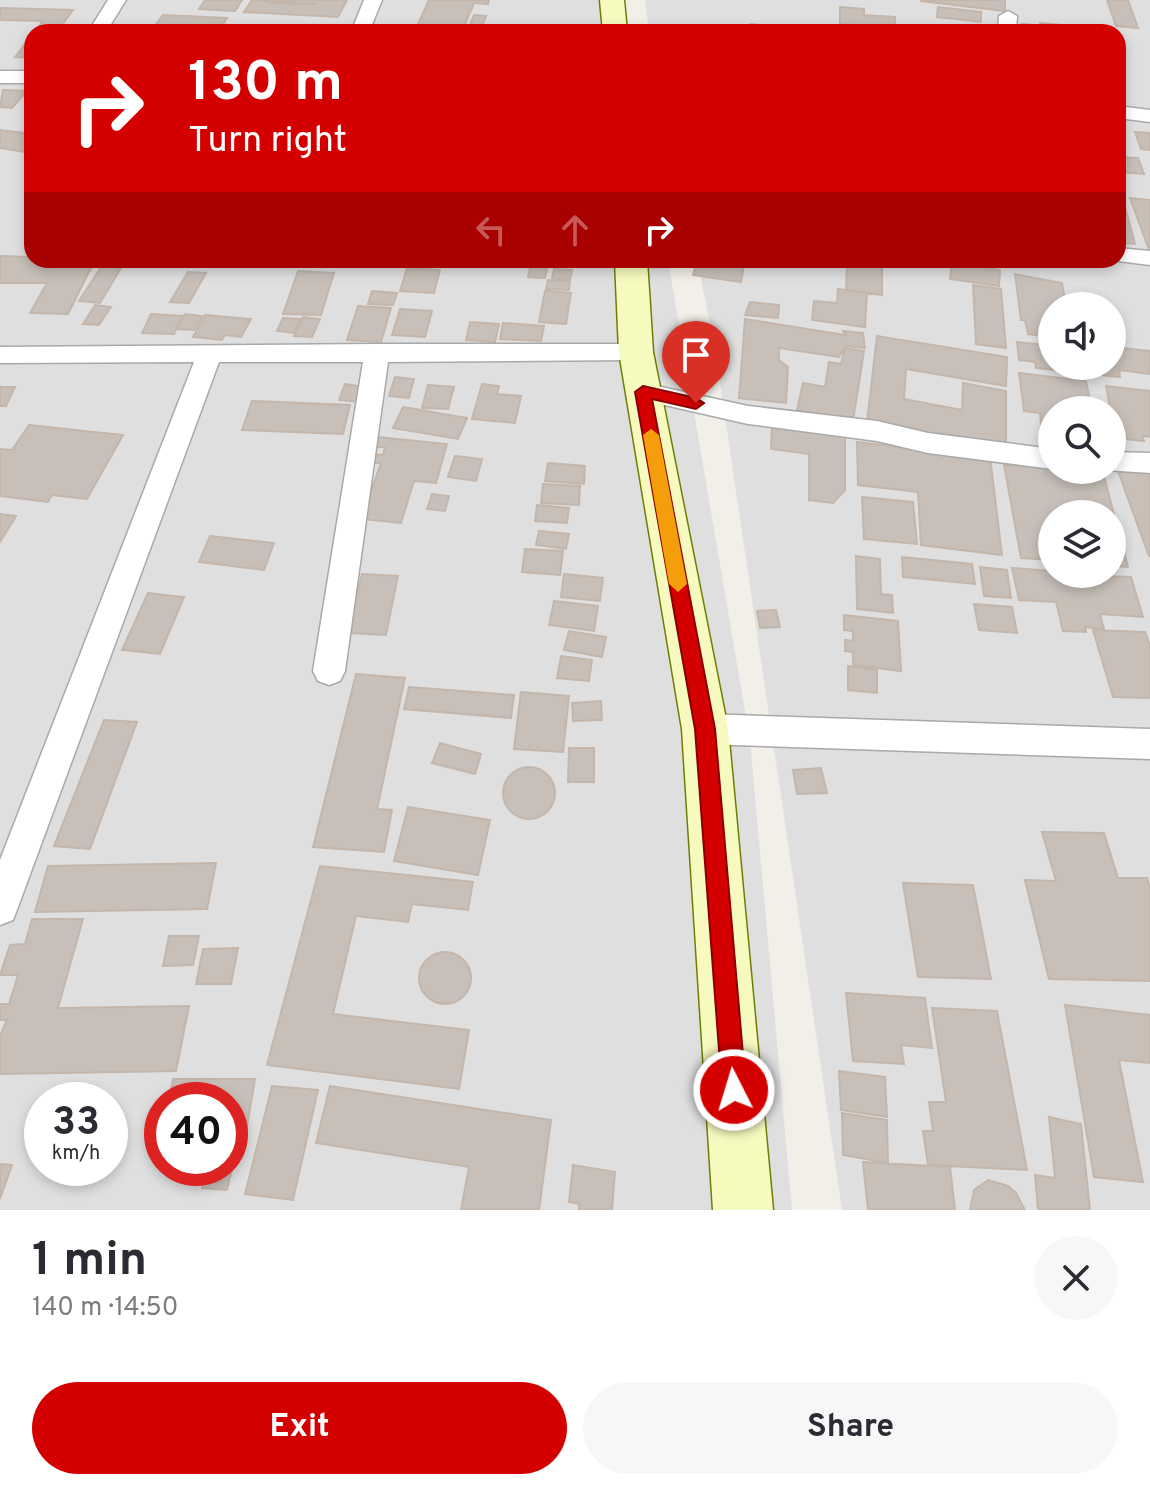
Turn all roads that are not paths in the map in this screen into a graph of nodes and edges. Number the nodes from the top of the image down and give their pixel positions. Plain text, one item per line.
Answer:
1 (117, 0) edge
2 (373, 0) edge
3 (612, 0) edge
4 (102, 24) edge
5 (363, 24) edge
6 (614, 24) edge
7 (0, 77) edge
8 (24, 77) edge
9 (1126, 113) edge
10 (1150, 116) edge
11 (1126, 256) edge
12 (1150, 258) edge
13 (632, 268) edge
14 (377, 352) junction
15 (0, 355) edge
16 (209, 355) junction
17 (640, 372) junction
18 (1038, 457) edge
19 (1126, 462) edge
20 (1150, 463) edge
21 (329, 671) dead end
22 (705, 729) junction
23 (1150, 744) edge
24 (0, 907) edge
25 (743, 1210) edge

1 - 4 street
2 - 5 street
3 - 6 street
7 - 8 street
9 - 10 street
11 - 12 street
13 - 17 street
14 - 16 street
14 - 17 street
14 - 21 street
15 - 16 street
16 - 24 street
17 - 18 street
17 - 22 street
19 - 20 street
22 - 23 street
22 - 25 street

